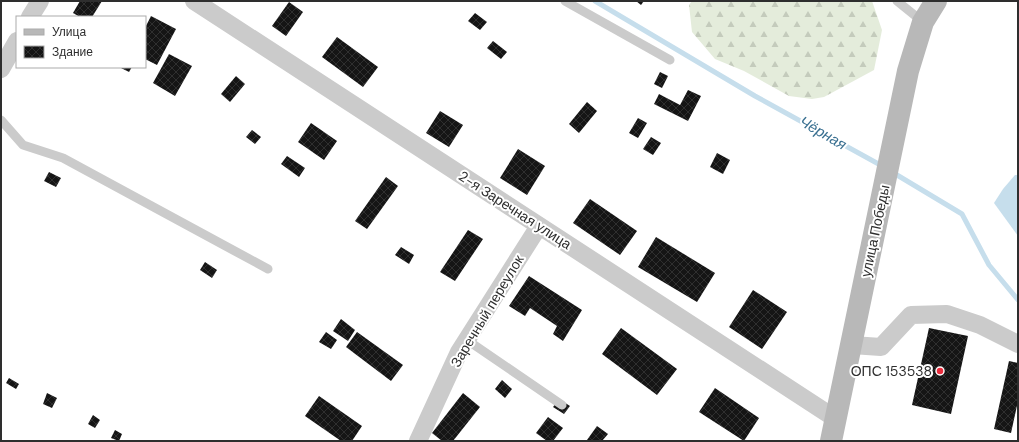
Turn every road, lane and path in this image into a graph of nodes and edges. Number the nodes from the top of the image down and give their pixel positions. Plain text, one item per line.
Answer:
1 (40, 1) edge
2 (194, 1) edge
3 (565, 1) edge
4 (897, 1) edge
5 (936, 1) edge
6 (31, 16) edge
7 (923, 22) junction
8 (16, 43) edge
9 (670, 60) dead end
10 (1, 69) edge
11 (1, 120) edge
12 (539, 226) junction
13 (268, 269) dead end
14 (467, 340) junction
15 (1018, 344) edge
16 (852, 345) junction
17 (562, 405) dead end
18 (836, 419) junction
19 (418, 441) edge
20 (832, 441) edge

1 - 6 street
2 - 12 street, 2-я Заречная улица
3 - 9 lane
4 - 7 lane
5 - 7 street, улица Победы
7 - 16 street, улица Победы
8 - 10 street
11 - 13 lane
12 - 14 street, Заречный переулок
12 - 18 street, 2-я Заречная улица
14 - 17 lane
14 - 19 street, Заречный переулок
15 - 16 street
16 - 18 street, улица Победы
18 - 20 street, улица Победы

